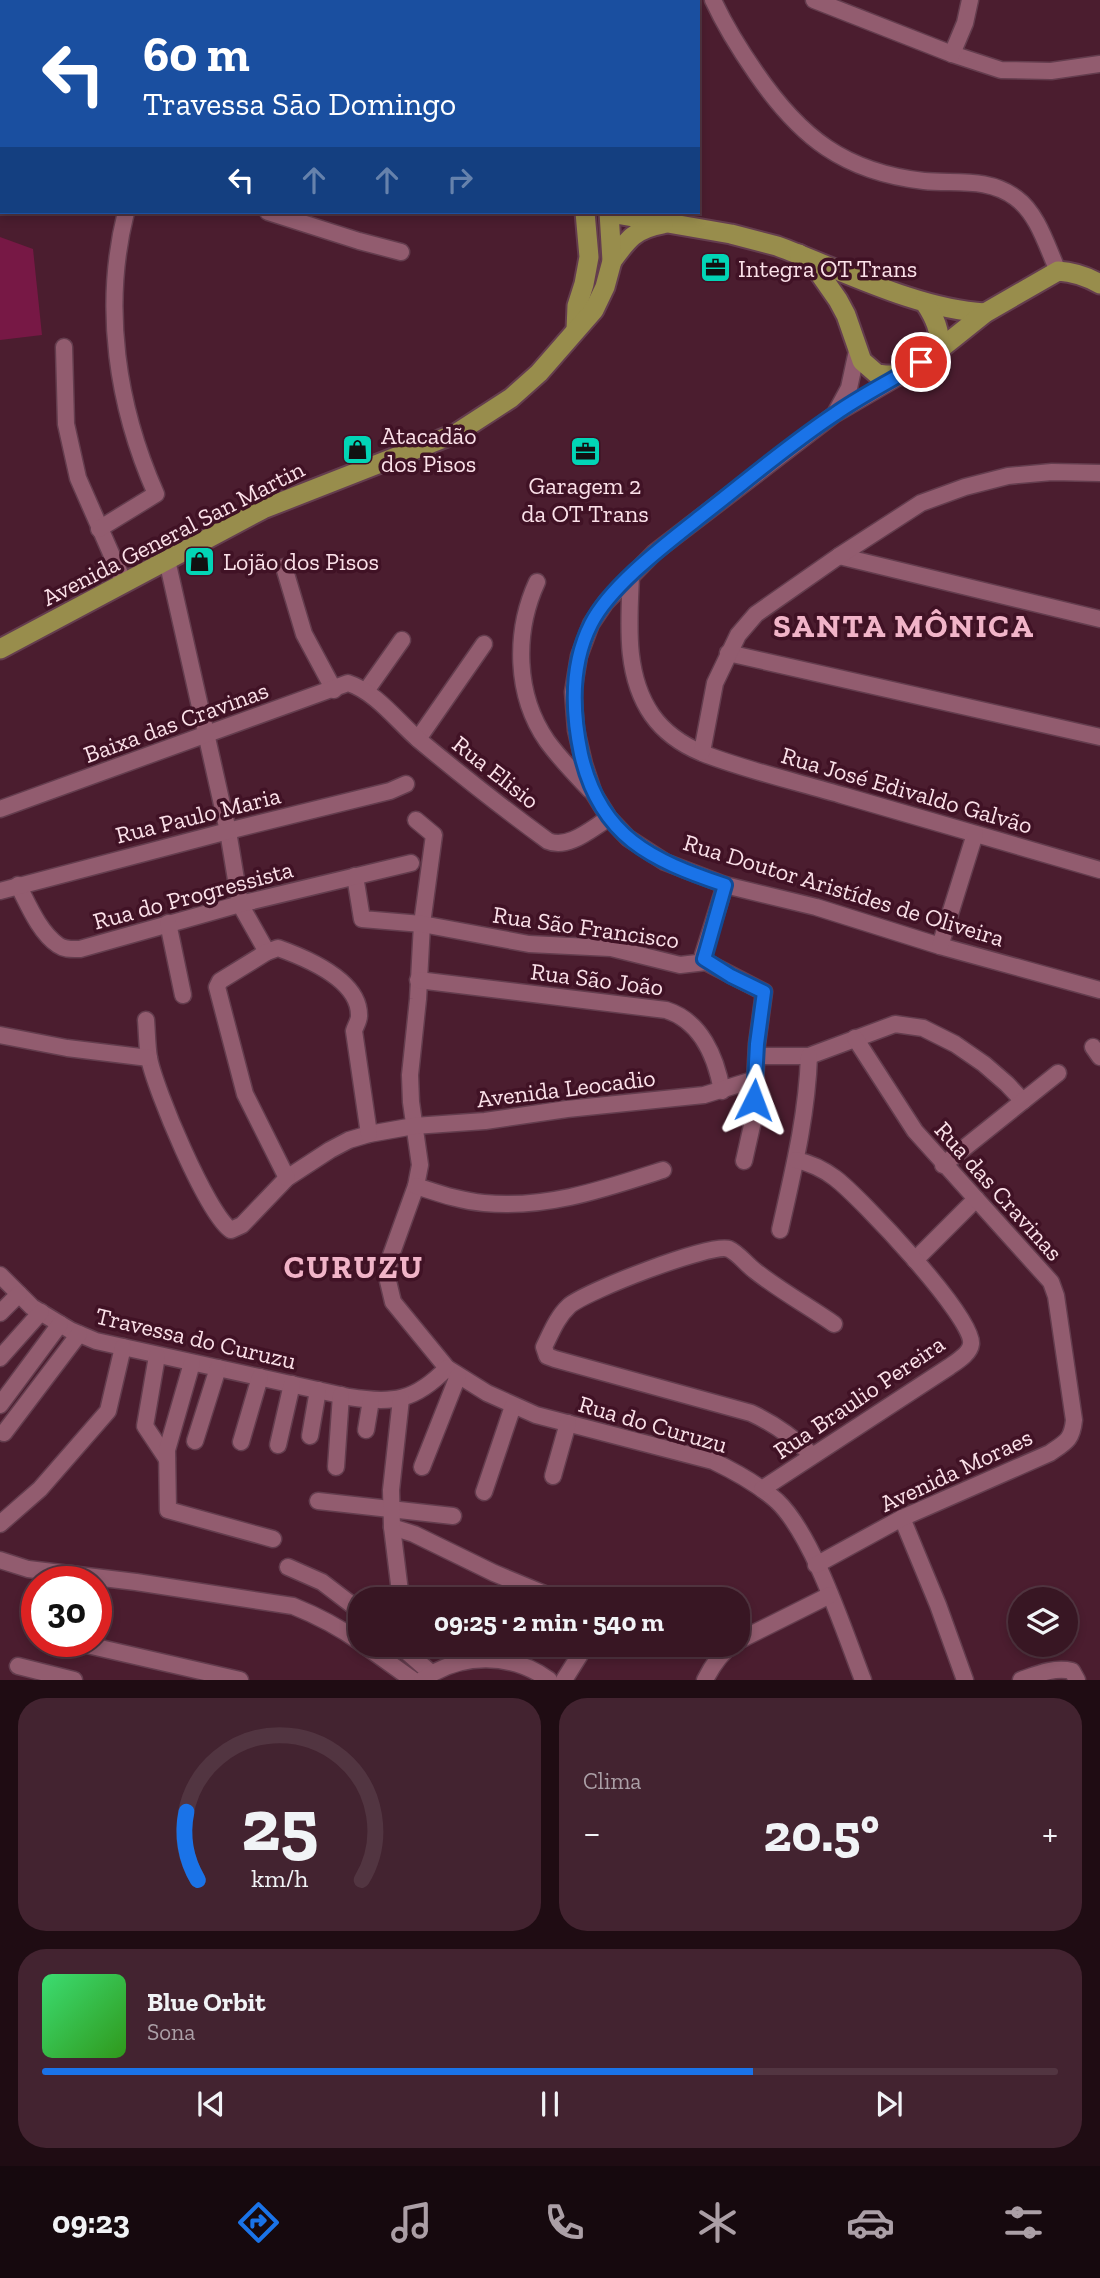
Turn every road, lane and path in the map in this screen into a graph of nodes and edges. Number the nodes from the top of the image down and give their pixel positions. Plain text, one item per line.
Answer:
1 (713, 0) edge
2 (814, 0) edge
3 (970, 0) edge
4 (952, 54) junction
5 (1100, 64) edge
6 (127, 214) edge
7 (274, 214) edge
8 (585, 214) edge
9 (609, 214) edge
10 (620, 214) edge
11 (650, 214) edge
12 (668, 223) junction
13 (401, 252) dead end
14 (799, 254) junction
15 (612, 261) junction
16 (1058, 271) junction
17 (1100, 284) edge
18 (925, 303) junction
19 (985, 313) junction
20 (576, 330) junction
21 (64, 348) dead end
22 (940, 349) junction
23 (857, 351) junction
24 (902, 374) junction
25 (835, 414) junction
26 (1100, 473) edge
27 (99, 529) junction
28 (839, 556) junction
29 (167, 560) junction
30 (284, 567) dead end
31 (631, 576) junction
32 (537, 582) dead end
33 (124, 583) junction
34 (1100, 619) edge
35 (402, 640) dead end
36 (484, 644) dead end
37 (0, 649) edge
38 (728, 653) junction
39 (359, 687) junction
40 (334, 690) junction
41 (207, 735) junction
42 (1100, 737) edge
43 (418, 739) junction
44 (702, 752) junction
45 (406, 784) dead end
46 (594, 794) junction
47 (0, 809) edge
48 (608, 818) junction
49 (416, 820) dead end
50 (228, 831) junction
51 (975, 834) junction
52 (411, 863) dead end
53 (1100, 870) edge
54 (355, 876) junction
55 (18, 884) junction
56 (725, 885) junction
57 (0, 891) edge
58 (240, 904) junction
59 (168, 923) junction
60 (422, 924) junction
61 (940, 946) junction
62 (267, 952) junction
63 (706, 962) junction
64 (418, 980) junction
65 (1100, 990) edge
66 (183, 995) dead end
67 (146, 1020) dead end
68 (0, 1035) edge
69 (855, 1038) junction
70 (757, 1056) junction
71 (808, 1056) junction
72 (149, 1058) junction
73 (1058, 1073) dead end
74 (756, 1079) junction
75 (722, 1091) junction
76 (1023, 1101) junction
77 (414, 1126) junction
78 (369, 1134) junction
79 (796, 1160) junction
80 (744, 1161) dead end
81 (943, 1165) junction
82 (663, 1170) dead end
83 (287, 1178) junction
84 (416, 1186) junction
85 (976, 1199) junction
86 (780, 1230) dead end
87 (915, 1260) junction
88 (0, 1275) edge
89 (19, 1294) junction
90 (41, 1312) junction
91 (0, 1313) edge
92 (60, 1324) junction
93 (834, 1324) dead end
94 (79, 1334) junction
95 (124, 1348) junction
96 (157, 1356) junction
97 (0, 1358) edge
98 (192, 1363) junction
99 (218, 1368) junction
100 (453, 1372) junction
101 (260, 1377) junction
102 (292, 1384) junction
103 (1069, 1389) joint
104 (318, 1390) junction
105 (341, 1395) junction
106 (401, 1399) junction
107 (371, 1400) junction
108 (0, 1405) edge
109 (513, 1406) junction
110 (568, 1423) junction
111 (366, 1430) dead end
112 (4, 1433) dead end
113 (310, 1436) dead end
114 (195, 1441) dead end
115 (240, 1442) dead end
116 (278, 1445) dead end
117 (812, 1455) junction
118 (167, 1459) junction
119 (336, 1466) dead end
120 (422, 1467) dead end
121 (553, 1476) dead end
122 (762, 1489) junction
123 (484, 1492) dead end
124 (318, 1501) dead end
125 (391, 1510) junction
126 (453, 1516) dead end
127 (902, 1518) junction
128 (0, 1524) edge
129 (392, 1527) junction
130 (273, 1539) dead end
131 (0, 1560) edge
132 (816, 1565) junction
133 (288, 1567) dead end
134 (399, 1587) edge
135 (528, 1587) edge
136 (830, 1595) junction
137 (348, 1602) edge
138 (348, 1634) edge
139 (750, 1634) edge
140 (112, 1650) edge
141 (381, 1657) edge
142 (410, 1657) edge
143 (419, 1657) edge
144 (578, 1657) edge
145 (719, 1657) edge
146 (18, 1667) dead end
147 (1075, 1675) edge
148 (427, 1676) edge
149 (74, 1679) edge
150 (240, 1679) edge
151 (413, 1679) edge
152 (549, 1679) edge
153 (564, 1679) edge
154 (705, 1679) edge
155 (863, 1679) edge
156 (965, 1679) edge
157 (1021, 1679) edge

1 - 16 street
2 - 4 street
3 - 4 street
4 - 5 street
6 - 27 street
7 - 13 street
8 - 20 main road
9 - 15 main road, Avenida General San Martin
10 - 12 main road
11 - 12 main road
12 - 14 main road
12 - 15 main road
14 - 18 main road
14 - 23 main road
15 - 20 main road, Avenida General San Martin
16 - 17 main road
16 - 19 main road, Rua Doutor Aristídes de Oliveira
18 - 19 main road
18 - 22 main road
19 - 22 main road, Rua Doutor Aristídes de Oliveira
20 - 29 main road, Avenida General San Martin
21 - 27 street
22 - 24 main road, Rua Doutor Aristídes de Oliveira
23 - 24 main road
23 - 25 street, Rua Doutor Aristídes de Oliveira
24 - 25 street, Rua Doutor Aristídes de Oliveira
25 - 31 street, Rua Doutor Aristídes de Oliveira
26 - 28 street
27 - 33 street
28 - 34 street
28 - 38 street
29 - 33 main road, Avenida General San Martin
29 - 41 street
30 - 40 street
31 - 44 street, Rua José Edivaldo Galvão
31 - 46 street, Rua Doutor Aristídes de Oliveira
32 - 46 street
33 - 37 main road, Avenida General San Martin
35 - 39 street
36 - 43 street
38 - 42 street
38 - 44 street
39 - 40 street, Baixa das Cravinas
39 - 43 street, Rua Elisio
40 - 41 street, Baixa das Cravinas
41 - 47 street, Baixa das Cravinas
41 - 50 street
43 - 48 street, Rua Elisio
44 - 51 street, Rua José Edivaldo Galvão
45 - 50 street, Rua Paulo Maria
46 - 48 street, Rua Doutor Aristídes de Oliveira
48 - 56 street, Rua Doutor Aristídes de Oliveira
49 - 60 street
50 - 55 street, Rua Paulo Maria
50 - 58 street
51 - 53 street, Rua José Edivaldo Galvão
51 - 61 street
52 - 54 street, Rua do Progressista
54 - 58 street, Rua do Progressista
54 - 60 street, Rua São Francisco
55 - 57 street, Rua Paulo Maria
55 - 59 street, Rua do Progressista
56 - 61 street, Rua Doutor Aristídes de Oliveira
56 - 63 street, Rua São Francisco
58 - 59 street, Rua do Progressista
58 - 62 street
59 - 66 street
60 - 63 street, Rua São Francisco
60 - 64 street
61 - 65 street, Rua Doutor Aristídes de Oliveira
62 - 78 street
62 - 83 street
63 - 70 street
64 - 75 street, Rua São João
64 - 77 street
67 - 72 street
68 - 72 street
69 - 71 street
69 - 76 street
69 - 81 street, Rua das Cravinas
70 - 71 street
70 - 74 street
71 - 79 street
72 - 83 street, Avenida Leocadio
73 - 76 street
74 - 75 street, Avenida Leocadio
74 - 80 street
75 - 77 street, Avenida Leocadio
76 - 81 street
77 - 78 street, Avenida Leocadio
77 - 84 street
78 - 83 street, Avenida Leocadio
79 - 86 street
79 - 87 street, Rua Braulio Pereira
81 - 85 street, Rua das Cravinas
82 - 84 street
84 - 100 street
85 - 87 street
85 - 103 street, Rua das Cravinas
87 - 117 street, Rua Braulio Pereira
88 - 89 street, Travessa do Curuzu
89 - 90 street, Travessa do Curuzu
89 - 91 street
90 - 92 street, Travessa do Curuzu
90 - 97 street
92 - 94 street, Travessa do Curuzu
92 - 108 street
93 - 117 street
94 - 95 street, Travessa do Curuzu
94 - 112 street
95 - 96 street, Travessa do Curuzu
95 - 128 street
96 - 98 street, Travessa do Curuzu
96 - 118 street
98 - 99 street, Travessa do Curuzu
98 - 118 street
99 - 101 street, Travessa do Curuzu
99 - 114 street
100 - 106 street
100 - 109 street, Rua do Curuzu
100 - 120 street
101 - 102 street, Travessa do Curuzu
101 - 115 street
102 - 104 street, Travessa do Curuzu
102 - 116 street
103 - 127 street, Avenida Moraes
104 - 105 street, Travessa do Curuzu
104 - 113 street
105 - 107 street, Travessa do Curuzu
105 - 119 street
106 - 107 street, Travessa do Curuzu
106 - 125 street
107 - 111 street
109 - 110 street, Rua do Curuzu
109 - 123 street
110 - 121 street
110 - 122 street, Rua do Curuzu
117 - 122 street, Rua Braulio Pereira
118 - 130 street
122 - 132 street, Rua do Curuzu
124 - 125 street
125 - 126 street
125 - 129 street
127 - 132 street, Avenida Moraes
127 - 156 street
129 - 134 street
129 - 135 street
131 - 138 street
132 - 136 street, Rua do Curuzu
133 - 137 street
136 - 139 street
136 - 155 street, Rua do Curuzu
140 - 150 street
141 - 151 street
142 - 148 street
143 - 148 street
144 - 153 street
145 - 154 street
146 - 149 street
147 - 157 street
148 - 152 street

